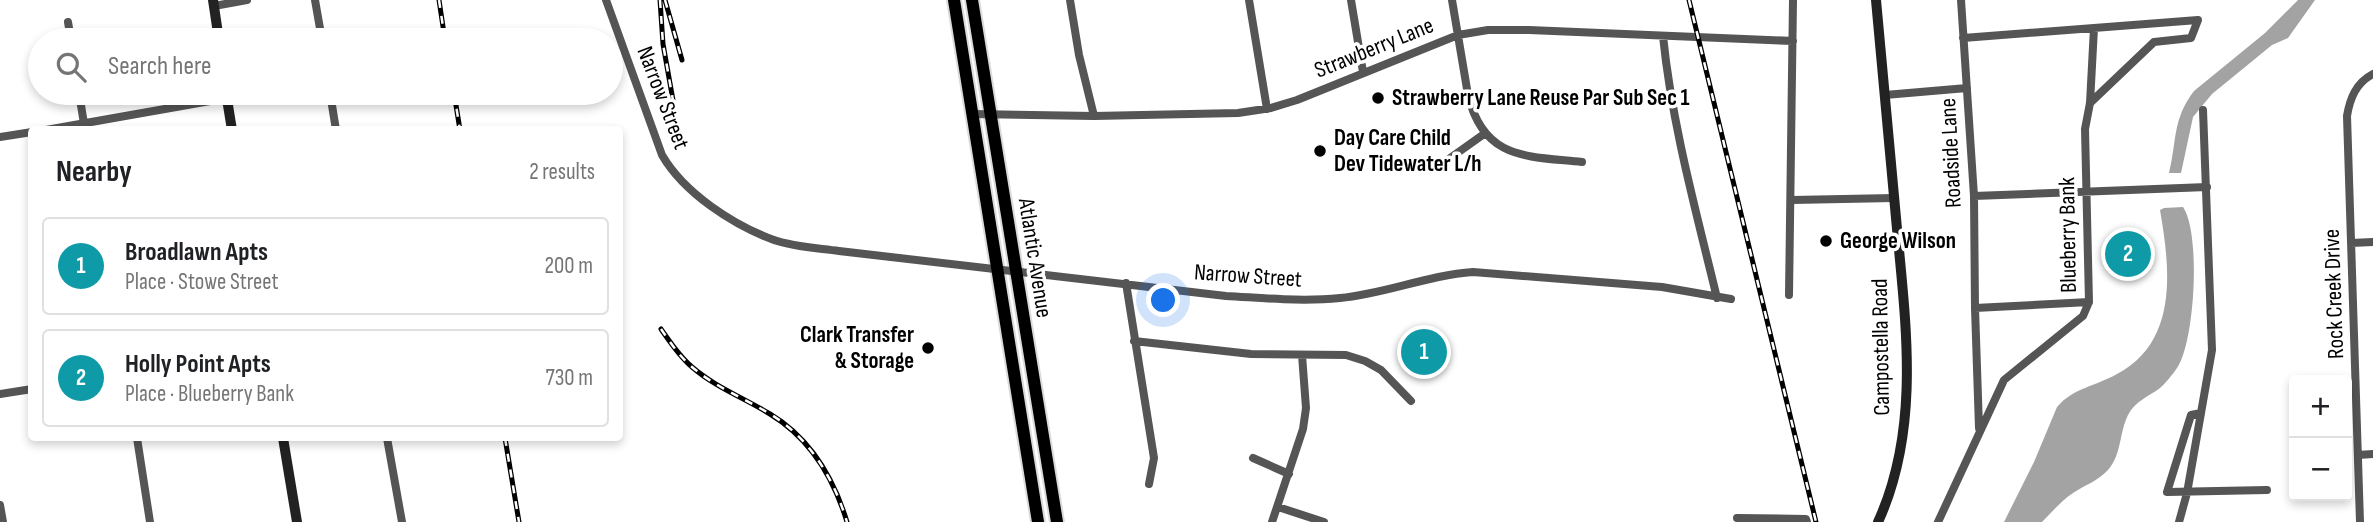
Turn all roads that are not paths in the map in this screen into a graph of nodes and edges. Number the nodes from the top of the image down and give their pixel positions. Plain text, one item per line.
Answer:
1 (247, 0) edge
2 (315, 0) edge
3 (606, 0) edge
4 (954, 0) edge
5 (972, 0) edge
6 (1070, 0) edge
7 (1249, 0) edge
8 (1351, 0) edge
9 (1452, 0) edge
10 (1793, 0) edge
11 (1876, 0) edge
12 (1961, 0) edge
13 (213, 3) edge
14 (68, 22) dead end
15 (69, 28) edge
16 (217, 28) edge
17 (320, 28) edge
18 (616, 28) edge
19 (2094, 28) junction
20 (1458, 36) junction
21 (1663, 36) junction
22 (1963, 38) junction
23 (1793, 41) junction
24 (623, 47) edge
25 (1363, 72) junction
26 (2373, 74) edge
27 (1966, 89) junction
28 (1885, 95) junction
29 (2090, 103) junction
30 (81, 105) edge
31 (181, 105) edge
32 (228, 105) edge
33 (332, 105) edge
34 (1267, 109) junction
35 (2203, 110) dead end
36 (972, 114) junction
37 (992, 115) junction
38 (1094, 116) junction
39 (85, 126) edge
40 (231, 126) edge
41 (335, 126) edge
42 (28, 133) edge
43 (1484, 134) junction
44 (0, 137) edge
45 (1582, 162) dead end
46 (1421, 168) dead end
47 (2207, 187) junction
48 (2085, 191) junction
49 (1974, 196) junction
50 (1894, 198) junction
51 (1792, 200) junction
52 (2373, 242) edge
53 (2351, 243) junction
54 (997, 268) junction
55 (1015, 270) junction
56 (1126, 284) junction
57 (1789, 295) dead end
58 (1717, 298) junction
59 (1731, 299) dead end
60 (2089, 302) junction
61 (1975, 308) junction
62 (1133, 341) junction
63 (1302, 355) junction
64 (28, 390) edge
65 (0, 394) edge
66 (1411, 401) dead end
67 (2201, 413) junction
68 (1979, 431) junction
69 (137, 441) edge
70 (284, 441) edge
71 (388, 441) edge
72 (2373, 454) edge
73 (2358, 455) junction
74 (1253, 458) dead end
75 (1289, 474) junction
76 (1149, 484) dead end
77 (2267, 490) dead end
78 (2187, 493) junction
79 (0, 505) edge
80 (1278, 506) junction
81 (1737, 518) dead end
82 (3, 522) edge
83 (150, 522) edge
84 (297, 522) edge
85 (402, 522) edge
86 (1038, 522) edge
87 (1057, 522) edge
88 (1272, 522) edge
89 (1324, 522) edge
90 (1807, 522) edge
91 (1878, 522) edge
92 (1938, 522) edge
93 (2179, 522) edge
94 (2360, 522) edge

1 - 13 street
2 - 17 street
3 - 18 street, Narrow Street
4 - 36 main road, Atlantic Avenue
5 - 37 main road, Atlantic Avenue
6 - 38 street
7 - 34 street
8 - 25 street
9 - 20 street
10 - 23 street
11 - 28 main road, Campostella Road
12 - 22 street, Roadside Lane
13 - 16 main road
14 - 15 street
19 - 22 street
19 - 29 street, Blueberry Bank
19 - 29 street
20 - 21 street, Strawberry Lane
20 - 25 street, Strawberry Lane
20 - 43 street
21 - 23 street, Strawberry Lane
21 - 58 street
22 - 27 street, Roadside Lane
23 - 51 street
24 - 54 street, Narrow Street
25 - 34 street, Strawberry Lane
26 - 53 street, Rock Creek Drive
27 - 28 street
27 - 49 street, Roadside Lane
28 - 50 main road, Campostella Road
29 - 48 street, Blueberry Bank
30 - 39 street
31 - 39 street
32 - 40 main road
33 - 41 street
34 - 38 street, Strawberry Lane
35 - 47 street
36 - 37 street, Strawberry Lane
36 - 54 main road, Atlantic Avenue
37 - 38 street, Strawberry Lane
37 - 55 main road, Atlantic Avenue
42 - 44 street
43 - 45 street
43 - 46 street
47 - 48 street
47 - 67 street
48 - 49 street
48 - 60 street, Blueberry Bank
49 - 61 street, Roadside Lane
50 - 51 street
50 - 91 main road, Campostella Road
51 - 57 street
52 - 53 street
53 - 73 street, Rock Creek Drive
54 - 55 street, Narrow Street
54 - 86 main road, Atlantic Avenue
55 - 56 street, Narrow Street
55 - 87 main road, Atlantic Avenue
56 - 58 street, Narrow Street
56 - 62 street
58 - 59 street, Narrow Street
60 - 61 street
60 - 68 street, Blueberry Bank
61 - 68 street, Roadside Lane
62 - 63 street
62 - 76 street
63 - 66 street
63 - 75 street
64 - 65 street
67 - 78 street
67 - 78 street
68 - 92 street, Blueberry Bank
69 - 83 street
70 - 84 main road
71 - 85 street
72 - 73 street
73 - 94 street, Rock Creek Drive
74 - 75 street
75 - 80 street
77 - 78 street
78 - 93 street
79 - 82 street
80 - 88 street
80 - 89 street
81 - 90 street

